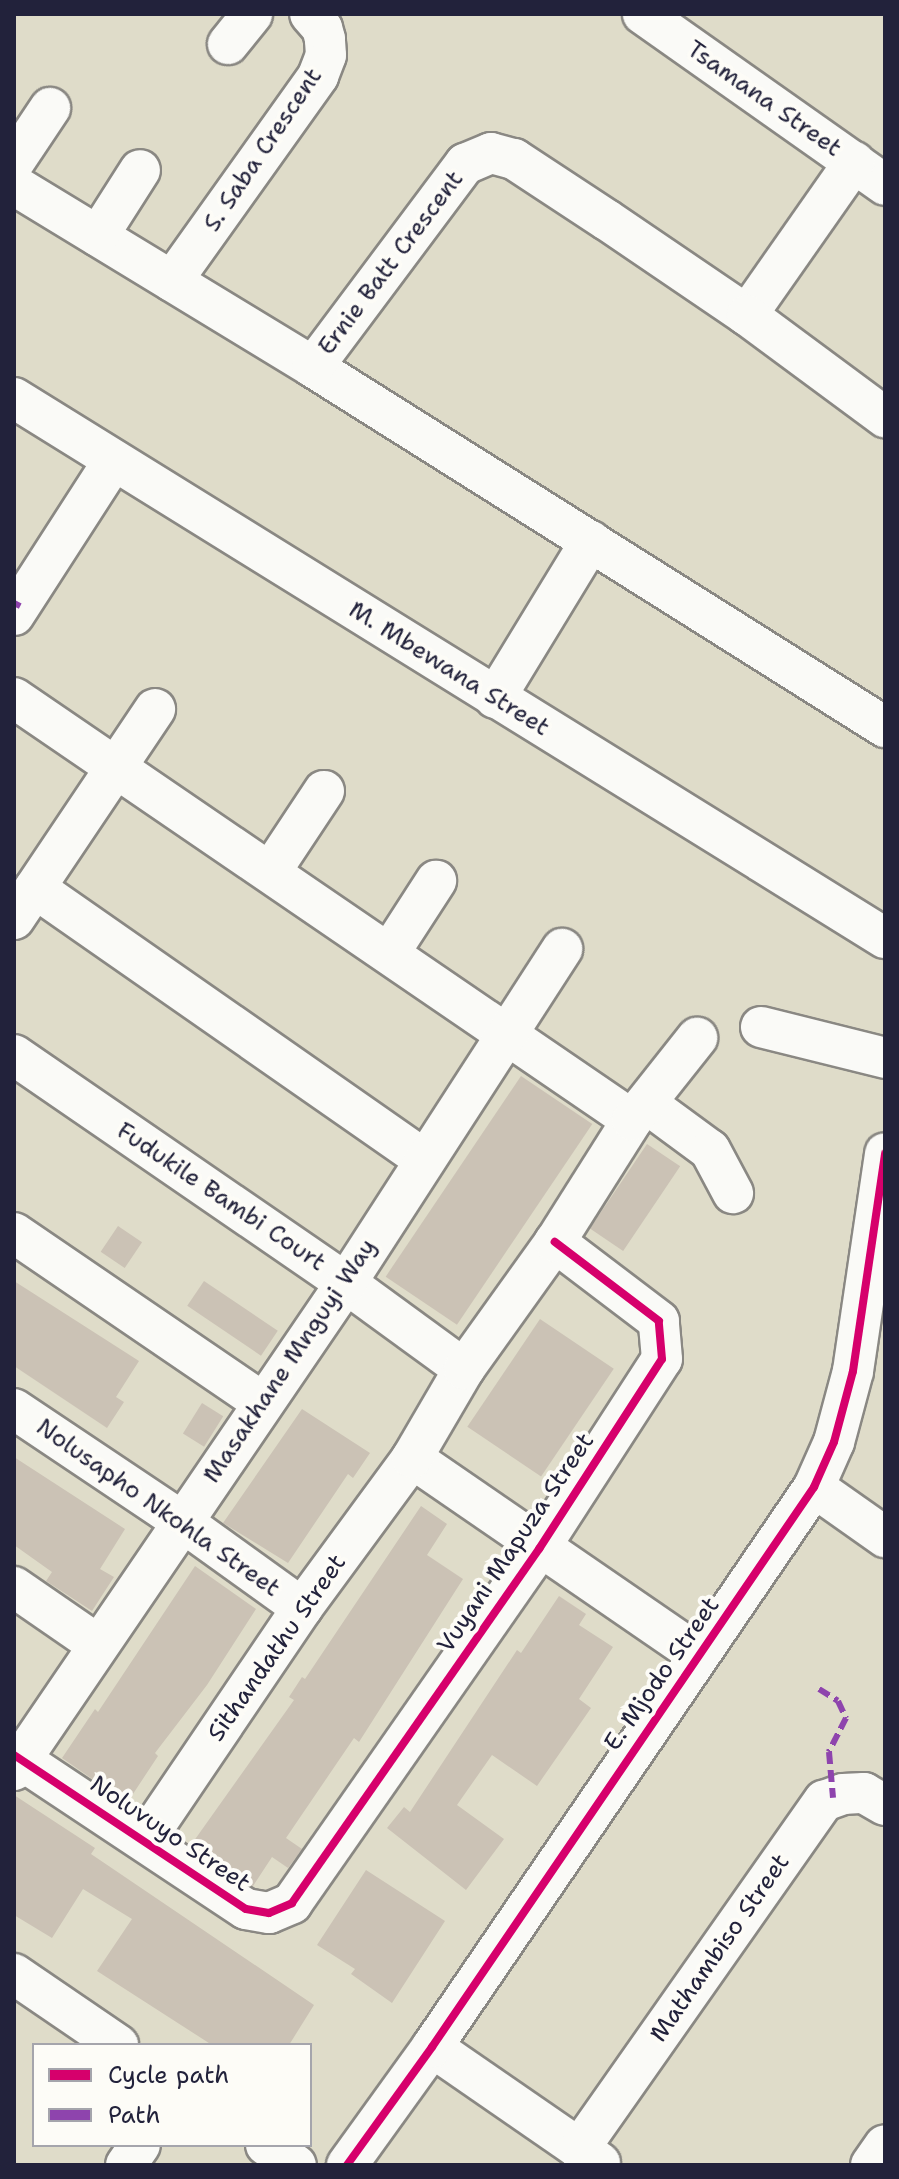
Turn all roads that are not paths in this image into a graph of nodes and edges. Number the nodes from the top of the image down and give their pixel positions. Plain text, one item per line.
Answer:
1 (310, 14) edge
2 (643, 14) edge
3 (50, 108) dead end
4 (14, 162) edge
5 (140, 170) dead end
6 (869, 174) edge
7 (14, 185) edge
8 (98, 236) junction
9 (172, 281) junction
10 (747, 315) junction
11 (313, 367) junction
12 (14, 398) edge
13 (885, 417) edge
14 (114, 460) junction
15 (591, 541) junction
16 (14, 615) edge
17 (14, 698) edge
18 (495, 698) junction
19 (154, 708) dead end
20 (885, 727) edge
21 (114, 768) junction
22 (323, 790) dead end
23 (271, 871) junction
24 (436, 881) dead end
25 (24, 903) edge
26 (885, 938) edge
27 (562, 949) dead end
28 (390, 952) junction
29 (761, 1027) dead end
30 (505, 1035) junction
31 (695, 1037) dead end
32 (14, 1055) edge
33 (885, 1058) edge
34 (639, 1112) junction
35 (423, 1159) junction
36 (884, 1169) edge
37 (733, 1193) dead end
38 (14, 1233) edge
39 (555, 1242) junction
40 (346, 1283) junction
41 (464, 1369) junction
42 (262, 1402) junction
43 (14, 1409) edge
44 (412, 1458) junction
45 (814, 1487) junction
46 (181, 1521) junction
47 (885, 1537) edge
48 (539, 1549) junction
49 (14, 1587) edge
50 (302, 1608) junction
51 (98, 1645) junction
52 (699, 1655) junction
53 (16, 1762) edge
54 (885, 1805) edge
55 (145, 1840) junction
56 (304, 1887) joint
57 (14, 1974) edge
58 (115, 2043) edge
59 (432, 2047) junction
60 (885, 2145) edge
61 (139, 2147) edge
62 (269, 2147) edge
63 (590, 2157) edge
64 (126, 2165) edge
65 (296, 2165) edge
66 (347, 2165) edge
67 (871, 2165) edge

1 - 9 street, S. Saba Crescent
2 - 6 street, Tsamana Street
3 - 4 street
5 - 8 street
6 - 10 street
7 - 8 street
8 - 9 street
9 - 11 street
10 - 11 street, Ernie Batt Crescent
10 - 13 street, Ernie Batt Crescent
11 - 15 street, Ernie Batt Crescent
12 - 14 street, M. Mbewana Street
14 - 16 street
14 - 18 street, M. Mbewana Street
15 - 18 street
15 - 20 street, Ernie Batt Crescent
17 - 21 street
18 - 26 street, M. Mbewana Street
19 - 21 street
21 - 23 street
21 - 25 street
22 - 23 street
23 - 28 street
24 - 28 street
25 - 35 street
27 - 30 street, Masakhane Mnguyi Way
28 - 30 street
29 - 33 street
30 - 34 street
30 - 35 street, Masakhane Mnguyi Way
31 - 34 street, Sithandathu Street
32 - 40 street, Fudukile Bambi Court
34 - 37 street
34 - 39 street, Sithandathu Street
35 - 40 street, Masakhane Mnguyi Way
36 - 45 street, E. Mjodo Street
38 - 42 street
39 - 41 street, Sithandathu Street
39 - 48 street, Vuyani Mapuza Street
40 - 41 street, Fudukile Bambi Court
40 - 42 street, Masakhane Mnguyi Way
41 - 44 street, Sithandathu Street
42 - 46 street, Masakhane Mnguyi Way
43 - 46 street, Nolusapho Nkohla Street
44 - 48 street
44 - 50 street, Sithandathu Street
45 - 47 street
45 - 52 street, E. Mjodo Street
46 - 50 street, Nolusapho Nkohla Street
46 - 51 street, Masakhane Mnguyi Way
48 - 52 street
48 - 56 street, Vuyani Mapuza Street
49 - 51 street
50 - 55 street, Sithandathu Street
51 - 53 street, Masakhane Mnguyi Way
52 - 59 street, E. Mjodo Street
53 - 55 street, Noluvuyo Street
54 - 63 street, Mathambiso Street
55 - 56 street, Noluvuyo Street
57 - 58 street
59 - 63 street
59 - 66 street, E. Mjodo Street
60 - 67 street
61 - 64 street
62 - 65 street

